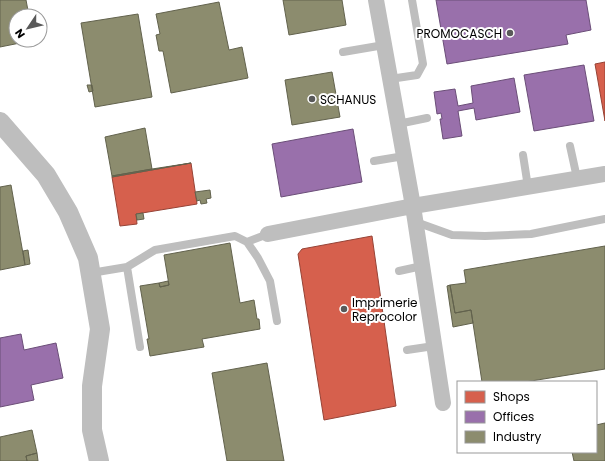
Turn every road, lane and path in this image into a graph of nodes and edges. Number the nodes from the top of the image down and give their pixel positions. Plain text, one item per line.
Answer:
1 (376, 0) edge
2 (412, 0) edge
3 (384, 45) junction
4 (343, 52) dead end
5 (390, 79) junction
6 (428, 118) dead end
7 (398, 124) junction
8 (2, 129) edge
9 (570, 146) dead end
10 (523, 155) dead end
11 (404, 156) junction
12 (374, 161) dead end
13 (605, 174) edge
14 (577, 178) junction
15 (528, 187) junction
16 (413, 206) junction
17 (605, 218) edge
18 (416, 222) junction
19 (268, 234) joint
20 (247, 242) junction
21 (422, 266) junction
22 (127, 267) junction
23 (399, 271) dead end
24 (91, 272) junction
25 (277, 321) dead end
26 (434, 346) junction
27 (140, 348) dead end
28 (407, 350) dead end
29 (443, 402) dead end
30 (99, 461) edge

1 - 3 street
2 - 5 lane
3 - 4 lane
3 - 5 street
5 - 7 street
6 - 7 lane
7 - 11 street
8 - 24 street
9 - 14 lane
10 - 15 lane
11 - 12 lane
11 - 16 street
13 - 14 street
14 - 15 street
15 - 16 street
16 - 18 street
16 - 19 street
17 - 18 lane
18 - 21 street
19 - 20 lane
20 - 22 lane
20 - 25 lane
21 - 23 lane
21 - 26 street
22 - 24 lane
22 - 27 lane
24 - 30 street
26 - 28 lane
26 - 29 street

